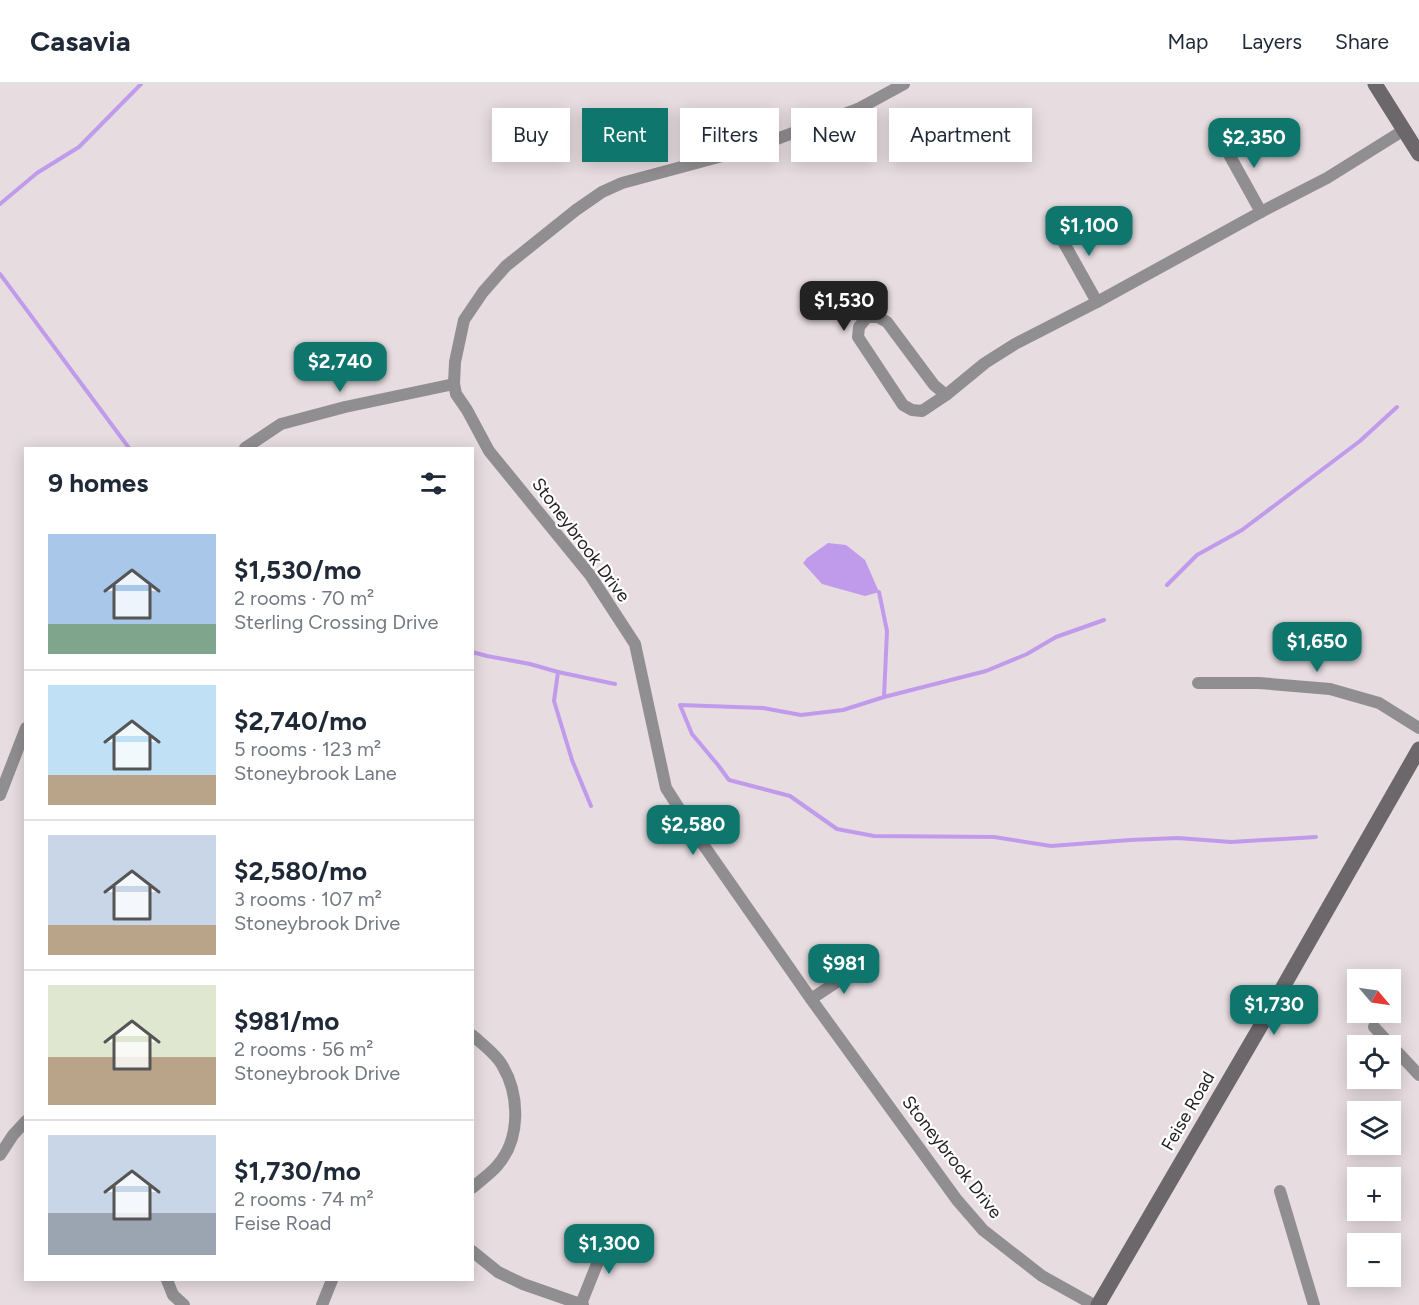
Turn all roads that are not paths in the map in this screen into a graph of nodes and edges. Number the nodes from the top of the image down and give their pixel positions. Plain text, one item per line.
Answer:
1 (904, 84) edge
2 (1375, 84) edge
3 (1404, 130) junction
4 (1221, 140) dead end
5 (1419, 154) edge
6 (1261, 212) junction
7 (1055, 227) dead end
8 (1097, 302) junction
9 (454, 384) junction
10 (946, 395) junction
11 (246, 447) edge
12 (1198, 683) dead end
13 (1419, 728) edge
14 (24, 735) edge
15 (1419, 749) edge
16 (0, 795) edge
17 (861, 966) dead end
18 (811, 999) junction
19 (1374, 1027) dead end
20 (474, 1037) edge
21 (1419, 1075) edge
22 (24, 1123) edge
23 (0, 1155) edge
24 (474, 1186) edge
25 (1280, 1191) dead end
26 (609, 1234) dead end
27 (474, 1253) edge
28 (167, 1281) edge
29 (333, 1281) edge
30 (582, 1304) edge
31 (184, 1305) edge
32 (322, 1305) edge
33 (1096, 1305) edge
34 (1314, 1305) edge

1 - 9 street
2 - 3 main road
3 - 5 main road
3 - 6 street
4 - 6 street
6 - 8 street
7 - 8 street
8 - 10 street
9 - 11 street
9 - 18 street, Stoneybrook Drive
10 - 10 street
12 - 13 street
14 - 16 street
15 - 33 main road, Feise Road
17 - 18 street
18 - 33 street, Stoneybrook Drive
19 - 21 street
20 - 24 street
22 - 23 street
25 - 34 street
26 - 30 street
27 - 30 street
28 - 31 street
29 - 32 street

